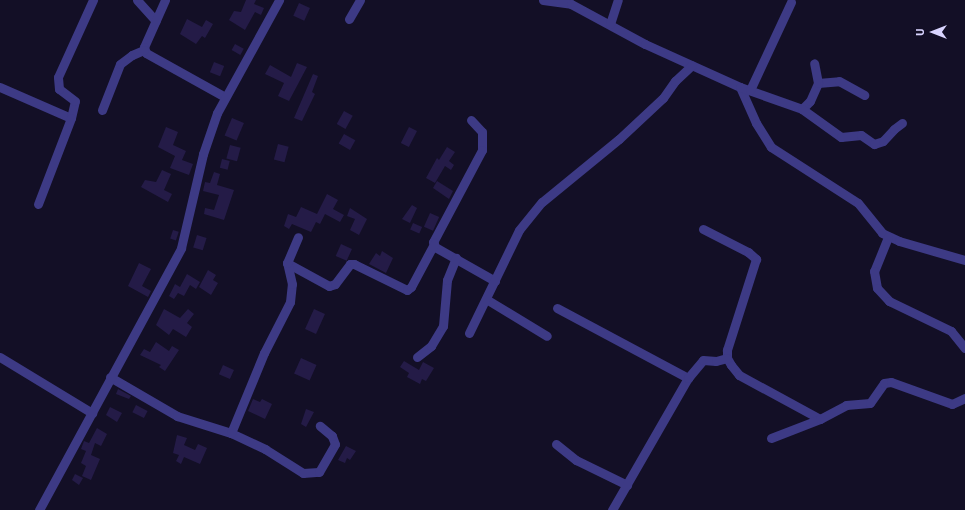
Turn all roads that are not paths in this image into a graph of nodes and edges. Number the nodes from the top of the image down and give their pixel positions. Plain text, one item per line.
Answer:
1 (94, 0) edge
2 (137, 0) edge
3 (165, 0) edge
4 (279, 0) edge
5 (360, 0) edge
6 (543, 0) edge
7 (618, 0) edge
8 (791, 2) dead end
9 (348, 19) dead end
10 (156, 21) junction
11 (610, 24) junction
12 (144, 50) junction
13 (814, 63) dead end
14 (692, 65) junction
15 (818, 83) junction
16 (0, 86) edge
17 (740, 87) junction
18 (750, 90) junction
19 (864, 95) dead end
20 (225, 97) junction
21 (802, 109) junction
22 (102, 110) dead end
23 (71, 118) junction
24 (471, 120) dead end
25 (902, 123) dead end
26 (38, 204) dead end
27 (703, 229) dead end
28 (298, 237) dead end
29 (888, 237) junction
30 (434, 244) junction
31 (456, 258) junction
32 (965, 260) edge
33 (287, 262) junction
34 (495, 281) junction
35 (486, 299) junction
36 (557, 308) dead end
37 (469, 333) dead end
38 (547, 336) dead end
39 (965, 348) edge
40 (0, 357) edge
41 (417, 357) dead end
42 (727, 358) junction
43 (110, 377) junction
44 (688, 378) junction
45 (965, 398) edge
46 (92, 413) junction
47 (820, 419) junction
48 (320, 426) dead end
49 (231, 433) junction
50 (771, 438) dead end
51 (556, 444) dead end
52 (627, 485) junction
53 (39, 510) edge
54 (612, 510) edge

1 - 23 street
2 - 10 street
3 - 10 street
4 - 20 street
5 - 9 street
6 - 11 street
7 - 11 street
8 - 18 street
10 - 12 street
11 - 14 street
12 - 20 street
12 - 22 street
13 - 15 street
14 - 17 street
14 - 34 street
15 - 19 street
15 - 21 street
16 - 23 street
17 - 18 street
17 - 29 street
18 - 21 street
20 - 43 street
21 - 25 street
23 - 26 street
24 - 30 street
27 - 42 street
28 - 33 street
29 - 32 street
29 - 39 street
30 - 31 street
30 - 33 street
31 - 34 street
31 - 41 street
33 - 49 street
34 - 35 street
35 - 37 street
35 - 38 street
36 - 44 street
40 - 46 street
42 - 44 street
42 - 47 street
43 - 46 street
43 - 49 street
44 - 52 street
45 - 47 street
46 - 53 street
47 - 50 street
48 - 49 street
51 - 52 street
52 - 54 street

